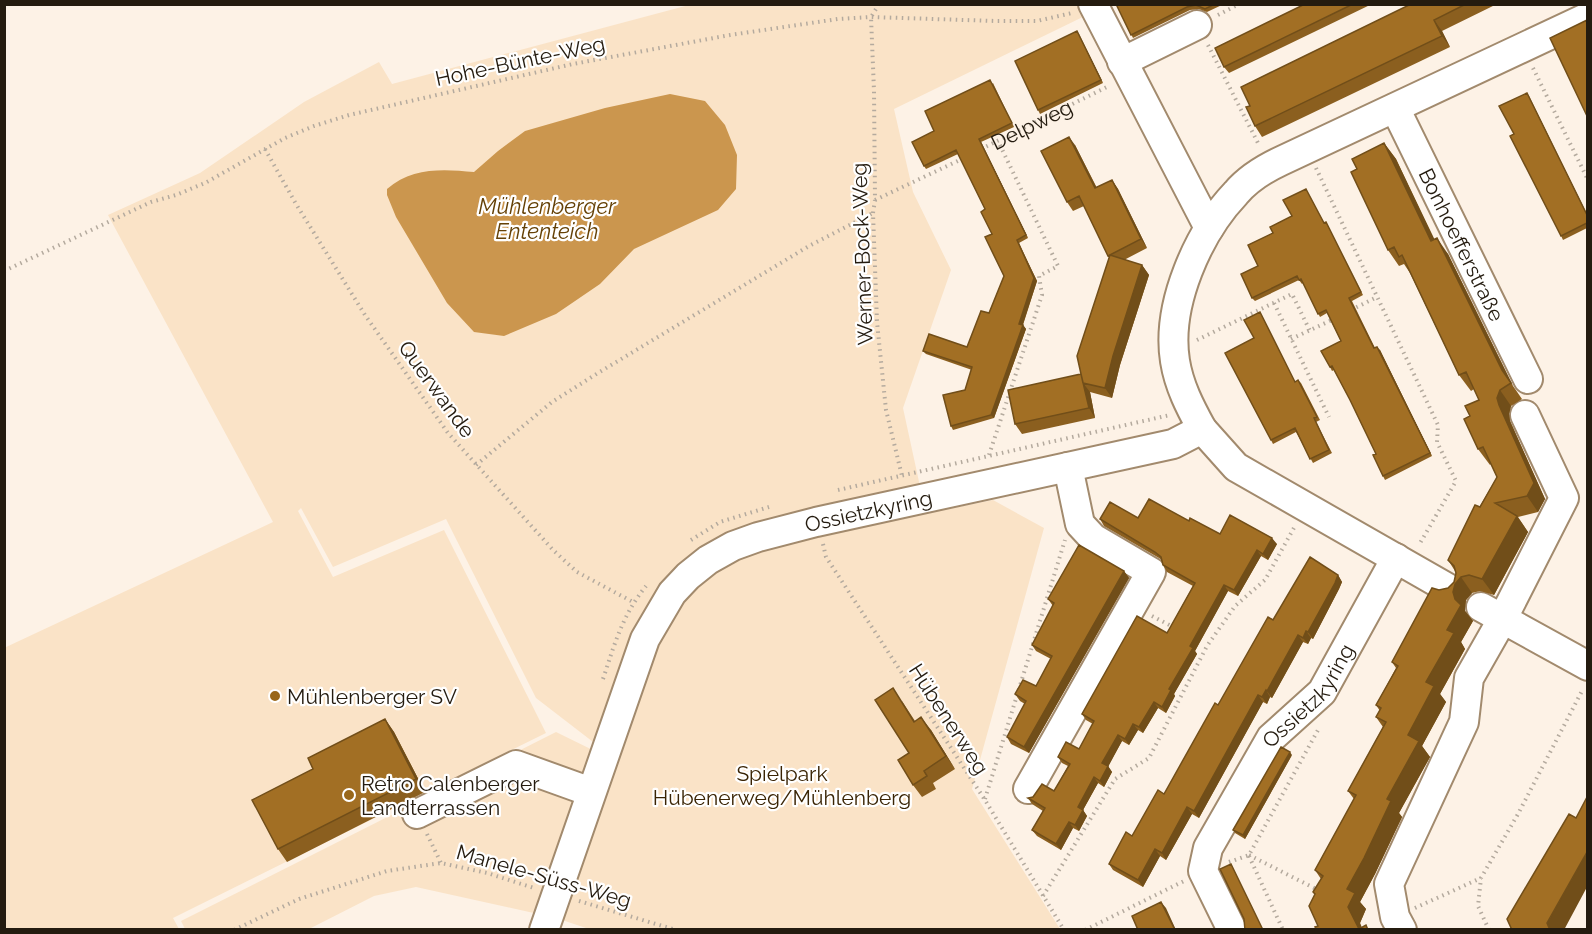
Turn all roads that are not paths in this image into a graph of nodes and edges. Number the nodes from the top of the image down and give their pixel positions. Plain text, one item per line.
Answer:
1 (1084, 9) edge
2 (1587, 16) edge
3 (1197, 25) road end
4 (1126, 69) junction
5 (1395, 108) junction
6 (1209, 228) junction
7 (1528, 379) dead end
8 (1525, 415) dead end
9 (1197, 420) junction
10 (1068, 467) junction
11 (1402, 561) junction
12 (1450, 591) edge
13 (1491, 613) junction
14 (1587, 666) edge
15 (1028, 789) dead end
16 (591, 792) junction
17 (417, 814) road end
18 (1399, 923) edge
19 (544, 930) edge
20 (1232, 930) edge

1 - 4 street
2 - 5 street
3 - 4 street
4 - 6 street
5 - 6 street
5 - 7 street, Bonhoefferstraße
6 - 9 street
8 - 13 street
9 - 10 street, Ossietzkyring
9 - 11 street
10 - 15 street
10 - 16 street, Ossietzkyring
11 - 12 street
11 - 20 street, Ossietzkyring
13 - 14 street
13 - 18 street
16 - 17 street
16 - 19 street, Ossietzkyring

